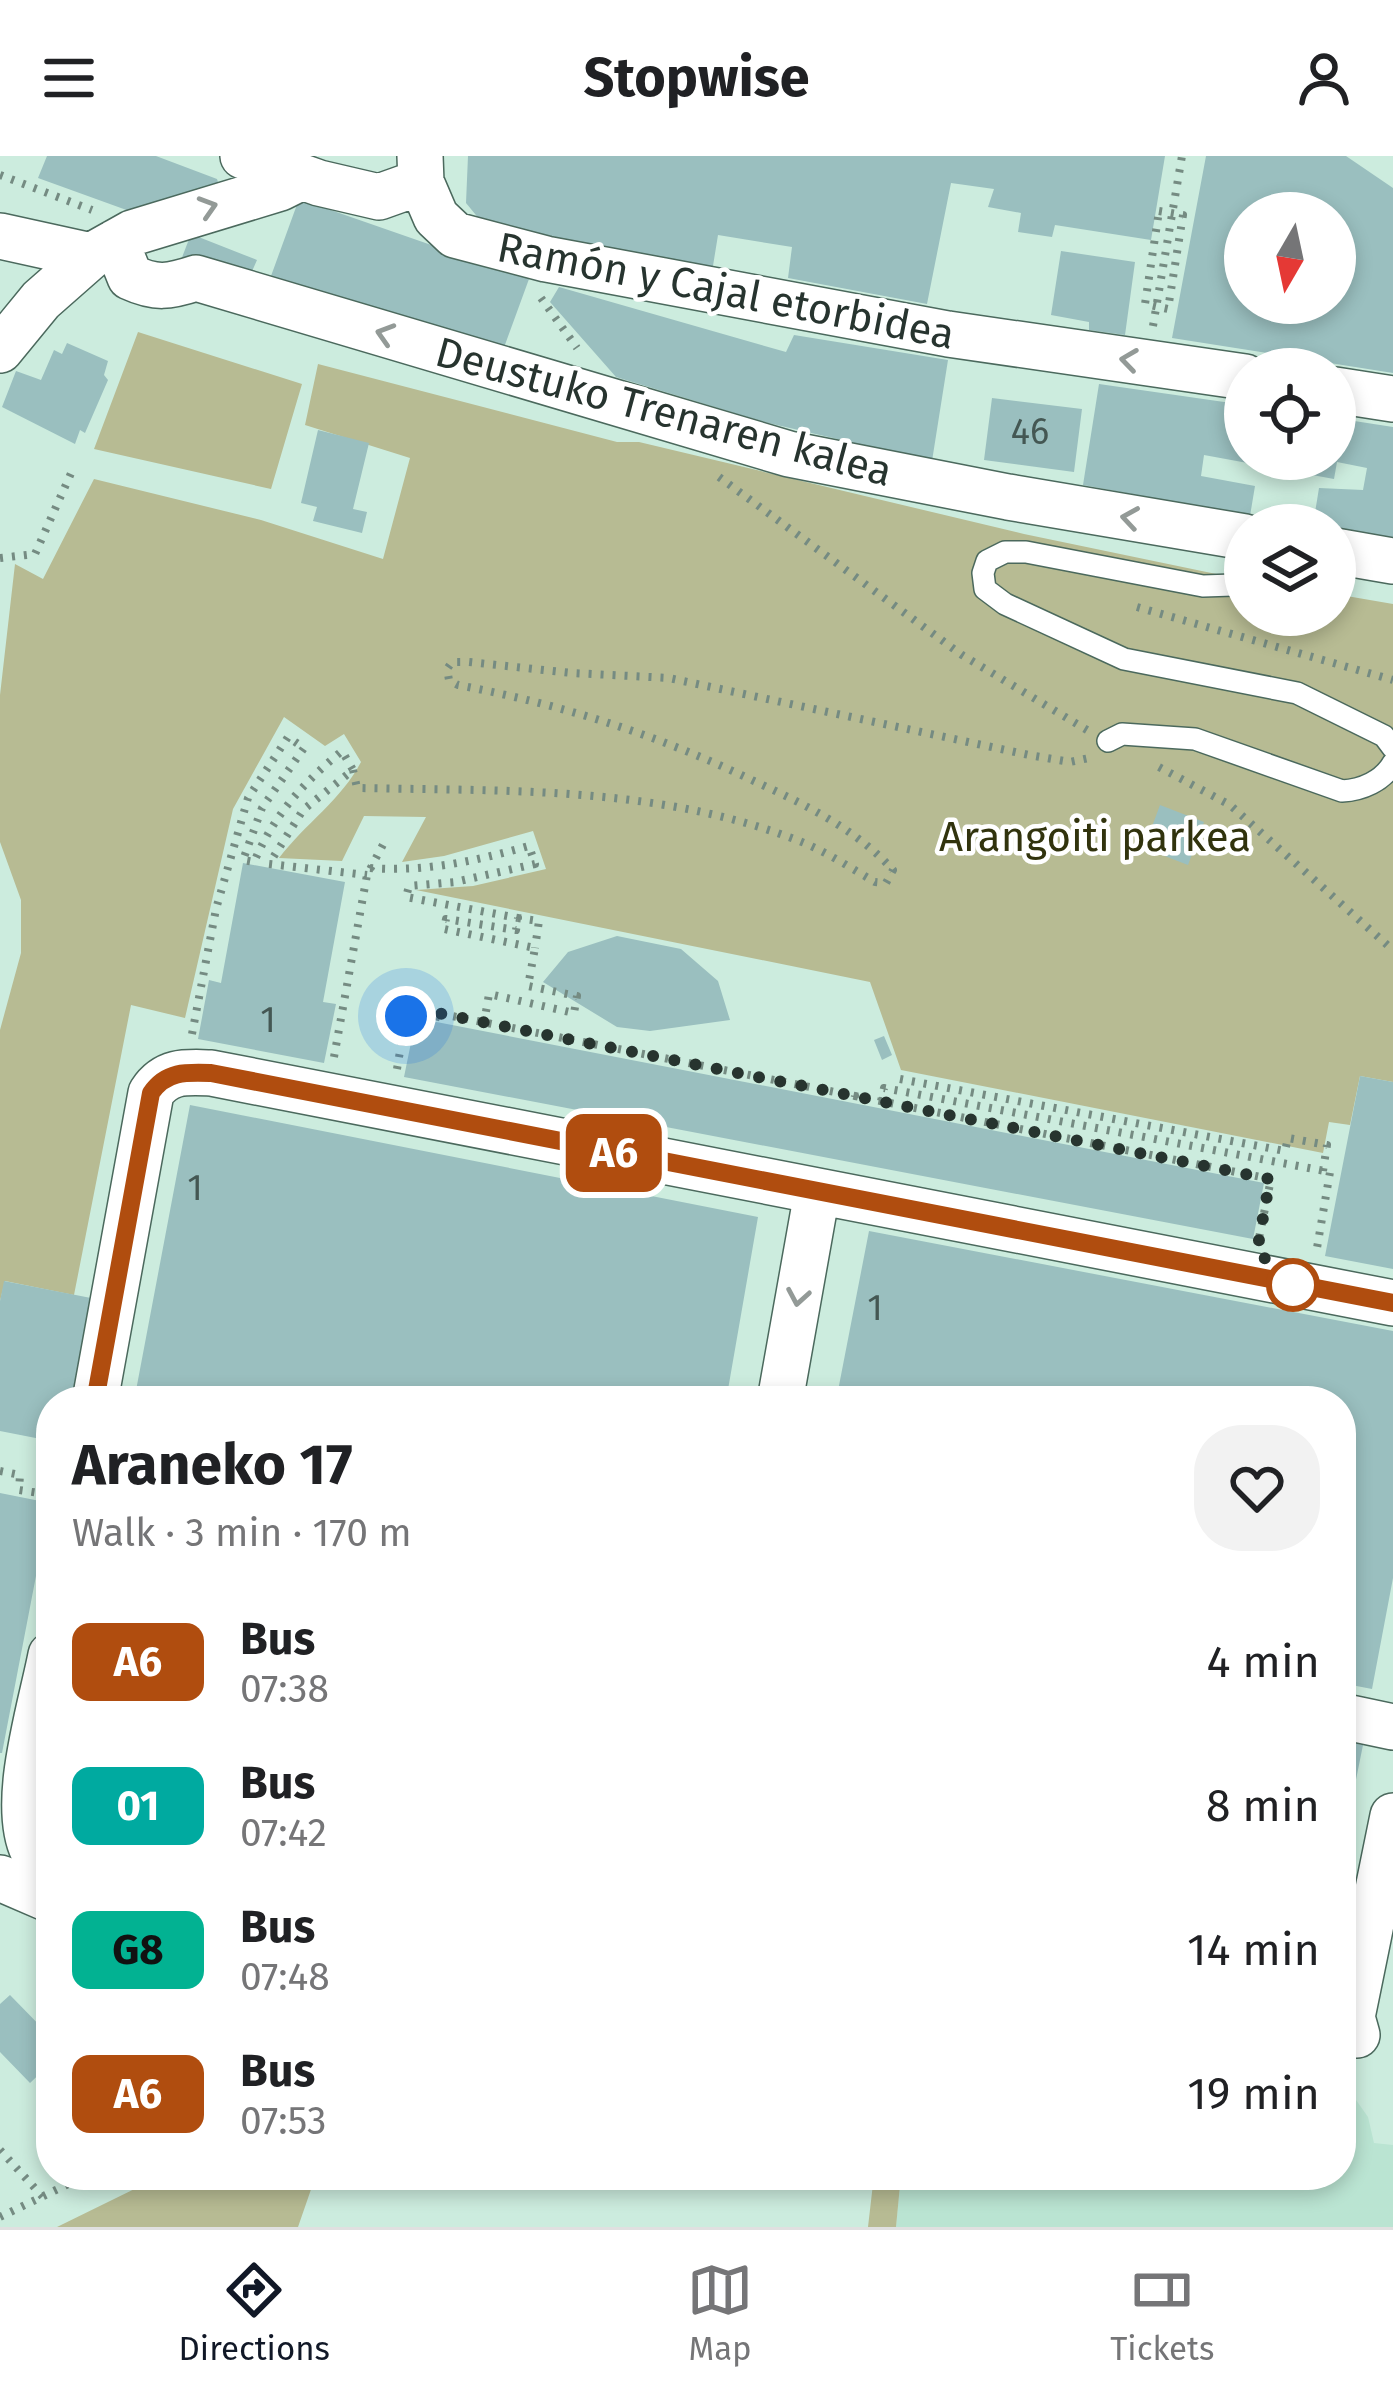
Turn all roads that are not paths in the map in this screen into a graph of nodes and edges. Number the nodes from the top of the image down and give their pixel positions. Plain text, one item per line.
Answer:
1 (243, 156) edge
2 (420, 169) edge
3 (302, 177) junction
4 (0, 236) edge
5 (102, 237) junction
6 (0, 350) edge
7 (1224, 374) edge
8 (1356, 393) edge
9 (1393, 399) edge
10 (1224, 533) edge
11 (1356, 555) edge
12 (1393, 561) edge
13 (1224, 585) edge
14 (1108, 741) road end
15 (1393, 748) edge
16 (1393, 763) edge
17 (817, 1193) junction
18 (1393, 1303) edge
19 (98, 1386) edge
20 (783, 1386) edge
21 (1356, 1719) edge
22 (1393, 1727) edge
23 (36, 1734) edge
24 (1393, 1816) edge
25 (36, 1840) edge
26 (0, 1878) edge
27 (36, 1894) edge
28 (1356, 1997) edge

1 - 3 street, Ramón y Cajal etorbidea
2 - 3 street, Ramón y Cajal etorbidea
7 -> 2 street, Ramón y Cajal etorbidea
5 -> 3 street
4 - 5 street
5 - 6 street
10 -> 5 street, Deustuko Trenaren kalea
8 - 9 street
11 - 12 street
13 - 15 lane
14 - 16 lane
17 - 18 street
17 - 19 street
17 -> 20 street
21 - 22 street
23 - 25 street
24 - 28 street
26 - 27 street

